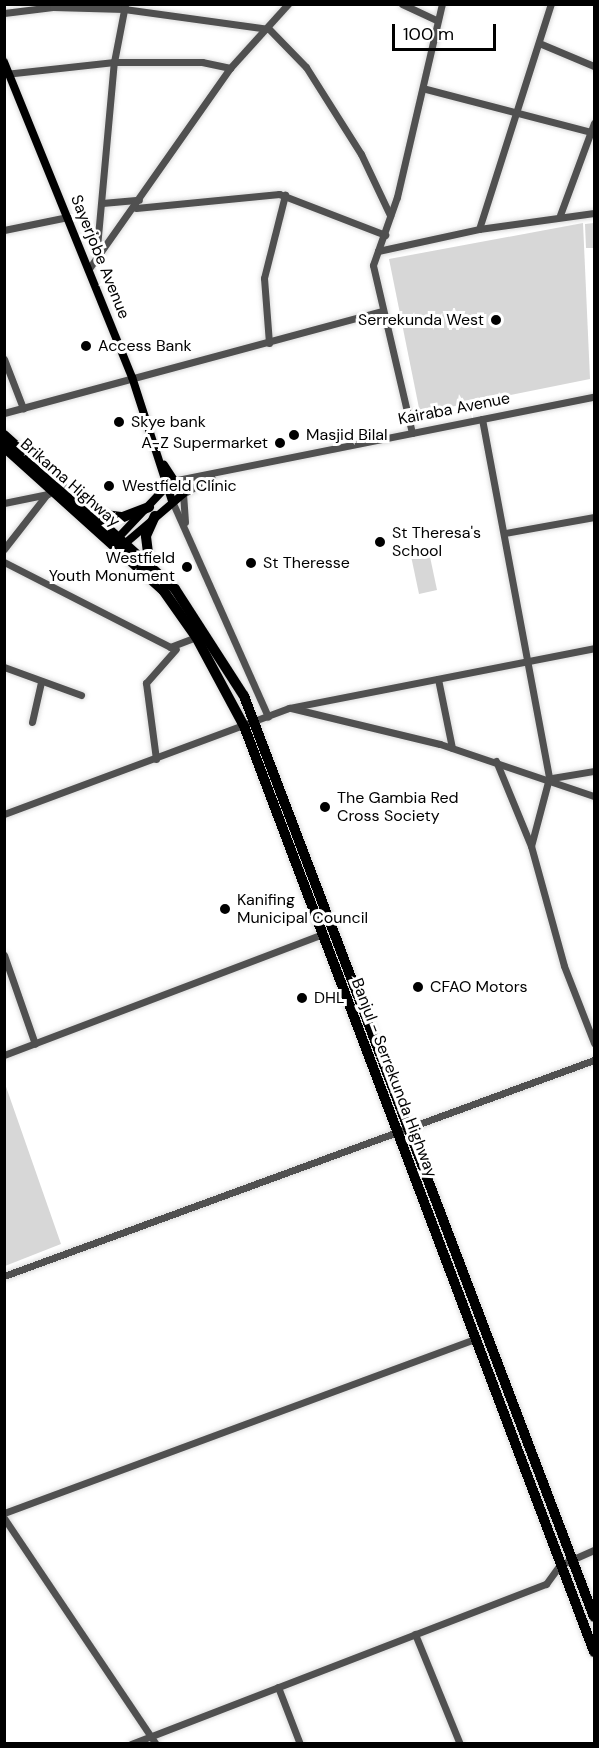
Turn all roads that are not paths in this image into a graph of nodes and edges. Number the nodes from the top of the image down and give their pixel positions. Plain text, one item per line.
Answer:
1 (288, 4) edge
2 (402, 4) edge
3 (442, 4) edge
4 (551, 4) edge
5 (124, 7) edge
6 (4, 13) edge
7 (436, 20) junction
8 (269, 29) junction
9 (539, 43) junction
10 (4, 62) edge
11 (114, 62) junction
12 (594, 66) edge
13 (230, 68) junction
14 (7, 73) edge
15 (426, 89) junction
16 (514, 111) junction
17 (594, 123) edge
18 (591, 132) junction
19 (285, 195) junction
20 (102, 203) junction
21 (137, 204) junction
22 (594, 213) edge
23 (390, 215) junction
24 (560, 215) junction
25 (68, 217) junction
26 (479, 229) junction
27 (4, 230) edge
28 (385, 235) junction
29 (378, 251) junction
30 (96, 258) junction
31 (88, 270) junction
32 (382, 311) junction
33 (268, 343) junction
34 (4, 359) edge
35 (132, 377) junction
36 (594, 397) edge
37 (23, 408) junction
38 (4, 413) edge
39 (482, 419) junction
40 (412, 433) junction
41 (4, 435) edge
42 (4, 447) edge
43 (163, 464) junction
44 (213, 476) junction
45 (177, 480) junction
46 (166, 486) junction
47 (60, 492) junction
48 (47, 494) junction
49 (183, 494) junction
50 (172, 501) junction
51 (4, 503) edge
52 (152, 512) junction
53 (97, 514) junction
54 (594, 517) edge
55 (186, 525) junction
56 (505, 533) junction
57 (121, 541) junction
58 (4, 549) edge
59 (4, 562) edge
60 (149, 562) junction
61 (196, 637) junction
62 (594, 648) edge
63 (176, 649) junction
64 (531, 661) junction
65 (4, 668) edge
66 (438, 679) junction
67 (41, 682) junction
68 (81, 695) dead end
69 (289, 708) junction
70 (268, 717) junction
71 (255, 720) junction
72 (32, 722) dead end
73 (244, 726) junction
74 (452, 748) junction
75 (156, 759) junction
76 (496, 761) junction
77 (594, 771) edge
78 (549, 778) junction
79 (594, 796) edge
80 (4, 814) edge
81 (531, 846) junction
82 (323, 933) junction
83 (4, 955) edge
84 (594, 1043) edge
85 (35, 1044) junction
86 (4, 1055) edge
87 (594, 1060) edge
88 (412, 1129) junction
89 (399, 1133) junction
90 (4, 1276) edge
91 (475, 1339) junction
92 (4, 1513) edge
93 (4, 1518) edge
94 (594, 1550) edge
95 (573, 1559) junction
96 (562, 1564) junction
97 (594, 1617) edge
98 (415, 1634) junction
99 (594, 1652) edge
100 (278, 1687) junction
101 (150, 1736) junction
102 (131, 1743) edge
103 (156, 1743) edge
104 (300, 1743) edge
105 (460, 1743) edge

1 - 8 street
2 - 7 street
3 - 7 street
4 - 9 street
5 - 6 street
5 - 8 street
5 - 11 street
7 - 15 street
8 - 13 street
8 - 23 street
9 - 12 street
9 - 16 street
10 - 14 main road, Sayerjobe Avenue
11 - 13 street
11 - 14 street
11 - 20 street
13 - 21 street
14 - 25 main road, Sayerjobe Avenue
15 - 16 street
15 - 23 street
16 - 18 street
16 - 26 street
17 - 18 street
18 - 24 street
19 - 21 street
19 - 28 street
19 - 33 street
20 - 21 street
20 - 30 street
21 - 30 street
22 - 24 street
23 - 28 street
24 - 26 street
25 - 27 street
25 - 31 main road, Sayerjobe Avenue
26 - 29 street
28 - 29 street
29 - 32 street
30 - 31 street
31 - 35 main road, Sayerjobe Avenue
32 - 33 street
32 - 40 street
33 - 35 street
34 - 37 street
35 - 37 street
35 - 43 main road, Sayerjobe Avenue
36 - 39 street, Kairaba Avenue
37 - 38 street
39 - 40 street, Kairaba Avenue
39 - 56 street
40 - 44 street, Kairaba Avenue
41 - 53 highway, Brikama Highway
42 - 47 highway, Brikama Highway
43 - 45 main road, Sayerjobe Avenue
43 - 46 main road, Sayerjobe Avenue
44 - 45 street, Kairaba Avenue
44 - 49 street, Kairaba Avenue
45 - 46 main road, Kairaba Avenue
45 - 49 main road, Sayerjobe Avenue
46 - 50 main road, Sayerjobe Avenue
46 - 52 main road, Kairaba Avenue
47 - 48 street
47 - 57 highway, Brikama Highway
48 - 51 street
48 - 58 street
49 - 50 main road, Kairaba Avenue
49 - 55 street
50 - 52 main road, Kairaba Avenue
50 - 55 street
52 - 53 highway
52 - 57 main road, Kairaba Avenue
52 - 60 highway
53 - 57 highway, Brikama Highway
54 - 56 street
55 - 70 street
56 - 64 street
57 - 60 highway, Banjul - Serrekunda Highway
57 - 61 highway, Banjul - Serrekunda Highway
59 - 63 street
60 - 71 highway, Banjul - Serrekunda Highway
61 - 63 street
61 - 73 highway, Banjul - Serrekunda Highway
62 - 64 street
63 - 75 street
64 - 66 street
64 - 78 street
65 - 67 street
66 - 69 street
66 - 74 street
67 - 68 street
67 - 72 street
69 - 70 street
69 - 74 street
70 - 71 street
71 - 73 street
71 - 88 highway, Banjul - Serrekunda Highway
73 - 75 street
73 - 82 highway, Banjul - Serrekunda Highway
74 - 76 street
75 - 80 street
76 - 78 street
76 - 81 street
77 - 78 street
78 - 79 street
78 - 81 street
81 - 84 street
82 - 85 street
82 - 89 highway, Banjul - Serrekunda Highway
83 - 85 street
85 - 86 street
87 - 88 street
88 - 89 street
88 - 95 highway, Banjul - Serrekunda Highway
89 - 90 street
89 - 91 highway, Banjul - Serrekunda Highway
91 - 92 street
91 - 96 highway, Banjul - Serrekunda Highway
93 - 101 street
94 - 95 street
95 - 96 street
95 - 97 highway, Banjul - Serrekunda Highway
96 - 98 street
96 - 99 highway, Banjul - Serrekunda Highway
98 - 100 street
98 - 105 street
100 - 101 street
100 - 104 street
101 - 102 street
101 - 103 street

